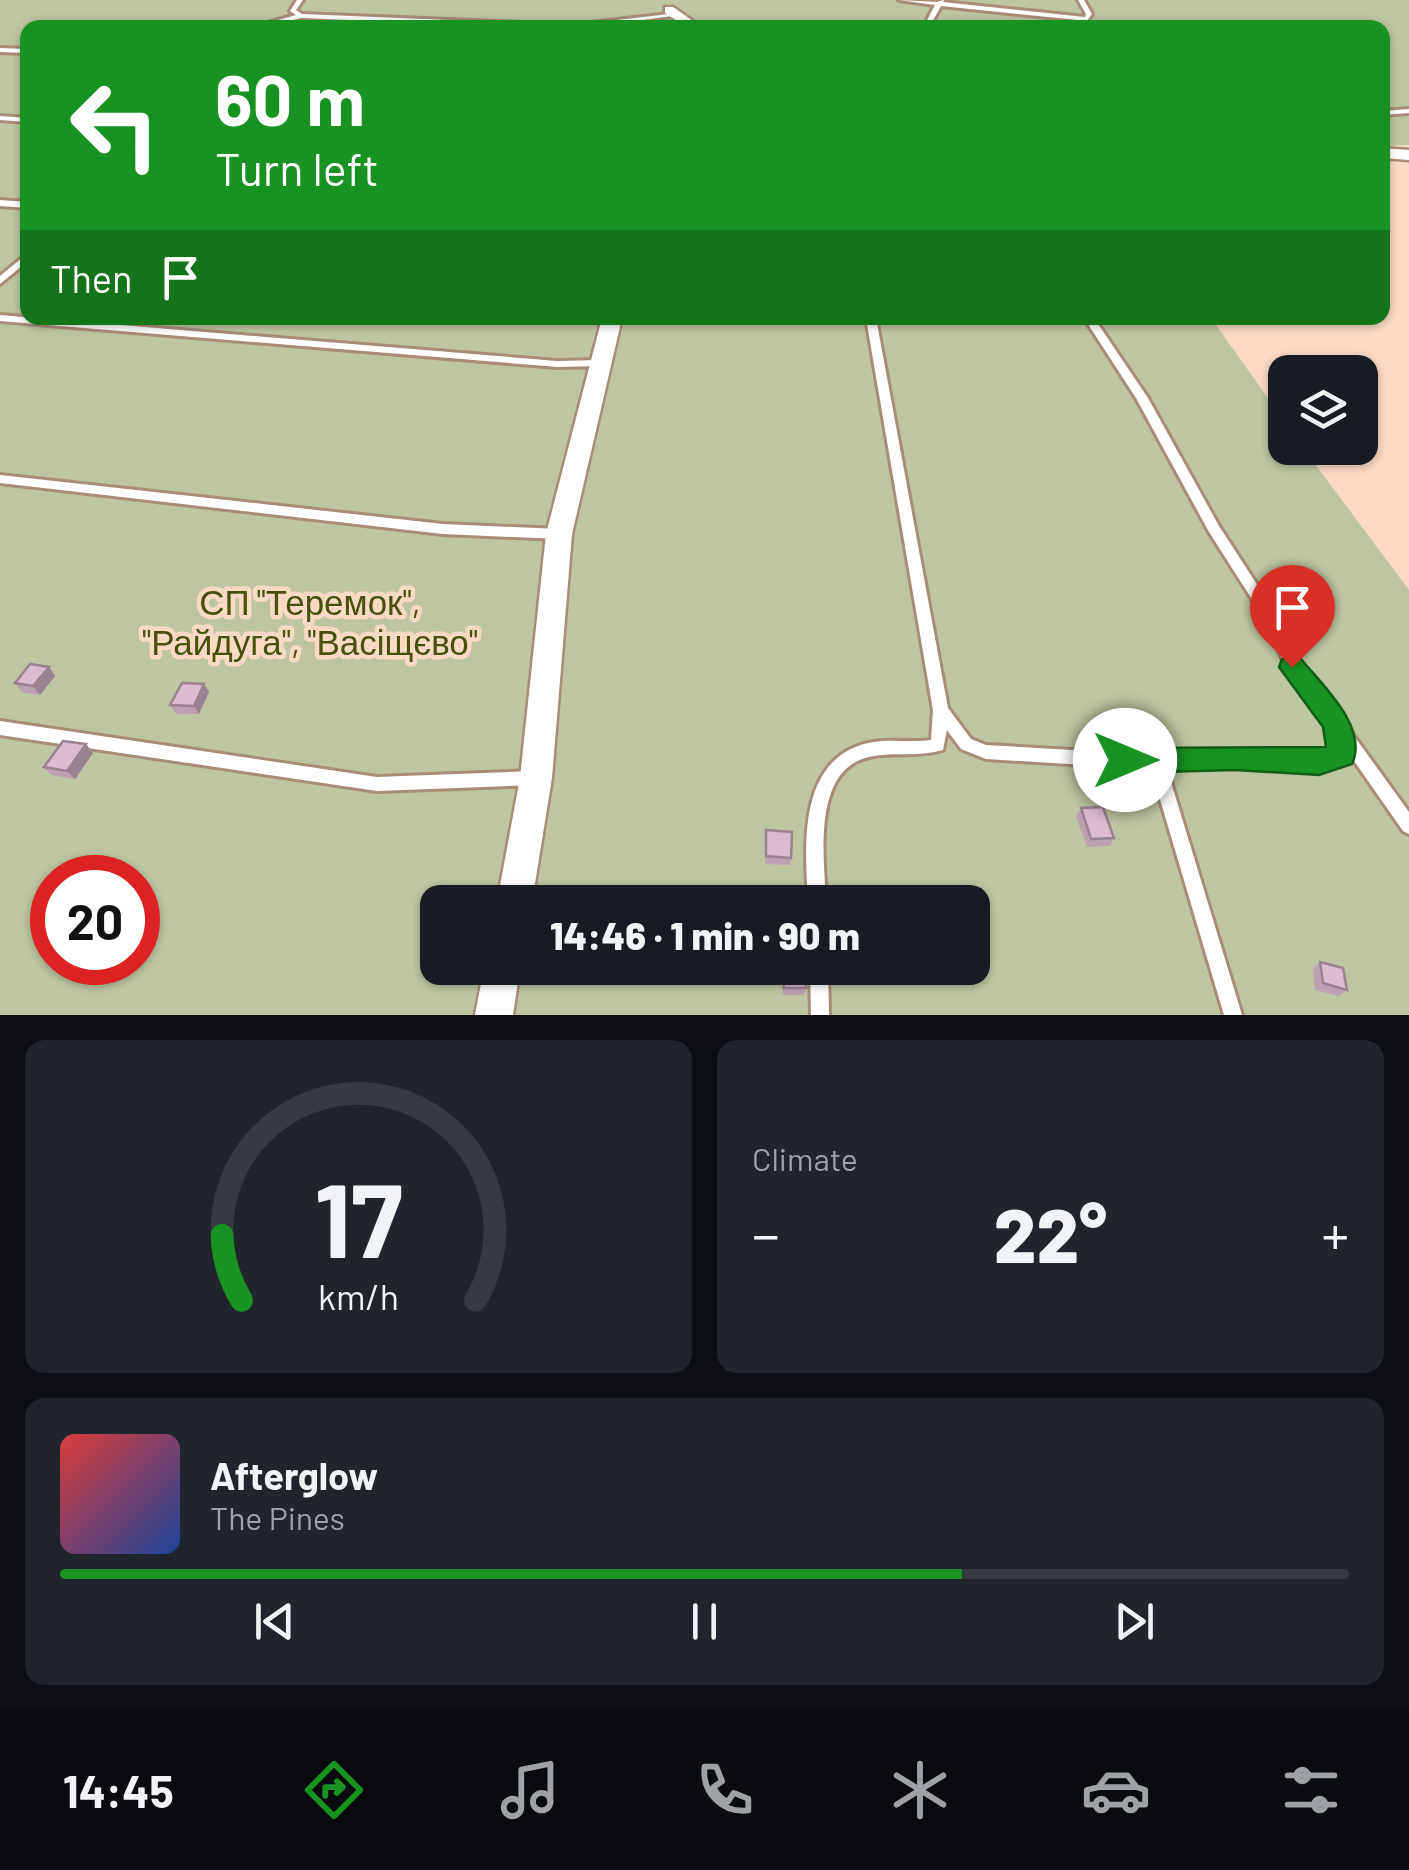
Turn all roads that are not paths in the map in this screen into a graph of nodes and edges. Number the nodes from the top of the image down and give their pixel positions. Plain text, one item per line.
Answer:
1 (300, 0) edge
2 (902, 0) edge
3 (1081, 0) edge
4 (940, 2) edge
5 (668, 13) edge
6 (301, 16) junction
7 (285, 20) edge
8 (395, 20) edge
9 (639, 20) edge
10 (20, 263) edge
11 (0, 282) edge
12 (85, 325) edge
13 (610, 325) edge
14 (872, 325) edge
15 (1094, 325) edge
16 (601, 364) junction
17 (0, 479) edge
18 (559, 534) junction
19 (941, 710) junction
20 (1336, 723) junction
21 (0, 728) edge
22 (1157, 762) junction
23 (536, 778) junction
24 (1409, 826) edge
25 (517, 885) edge
26 (817, 885) edge
27 (499, 985) edge
28 (819, 985) edge
29 (494, 1015) edge
30 (820, 1015) edge
31 (1233, 1015) edge

1 - 6 lane
2 - 4 lane
3 - 4 lane
5 - 9 lane
6 - 7 lane
6 - 8 lane
10 - 11 lane
12 - 16 lane
13 - 16 street
14 - 19 lane
15 - 20 lane
16 - 18 street
17 - 18 lane
18 - 23 street
19 - 22 lane
19 - 26 lane
20 - 22 lane
20 - 24 lane
21 - 23 lane
22 - 31 lane
23 - 25 street
27 - 29 street
28 - 30 lane

